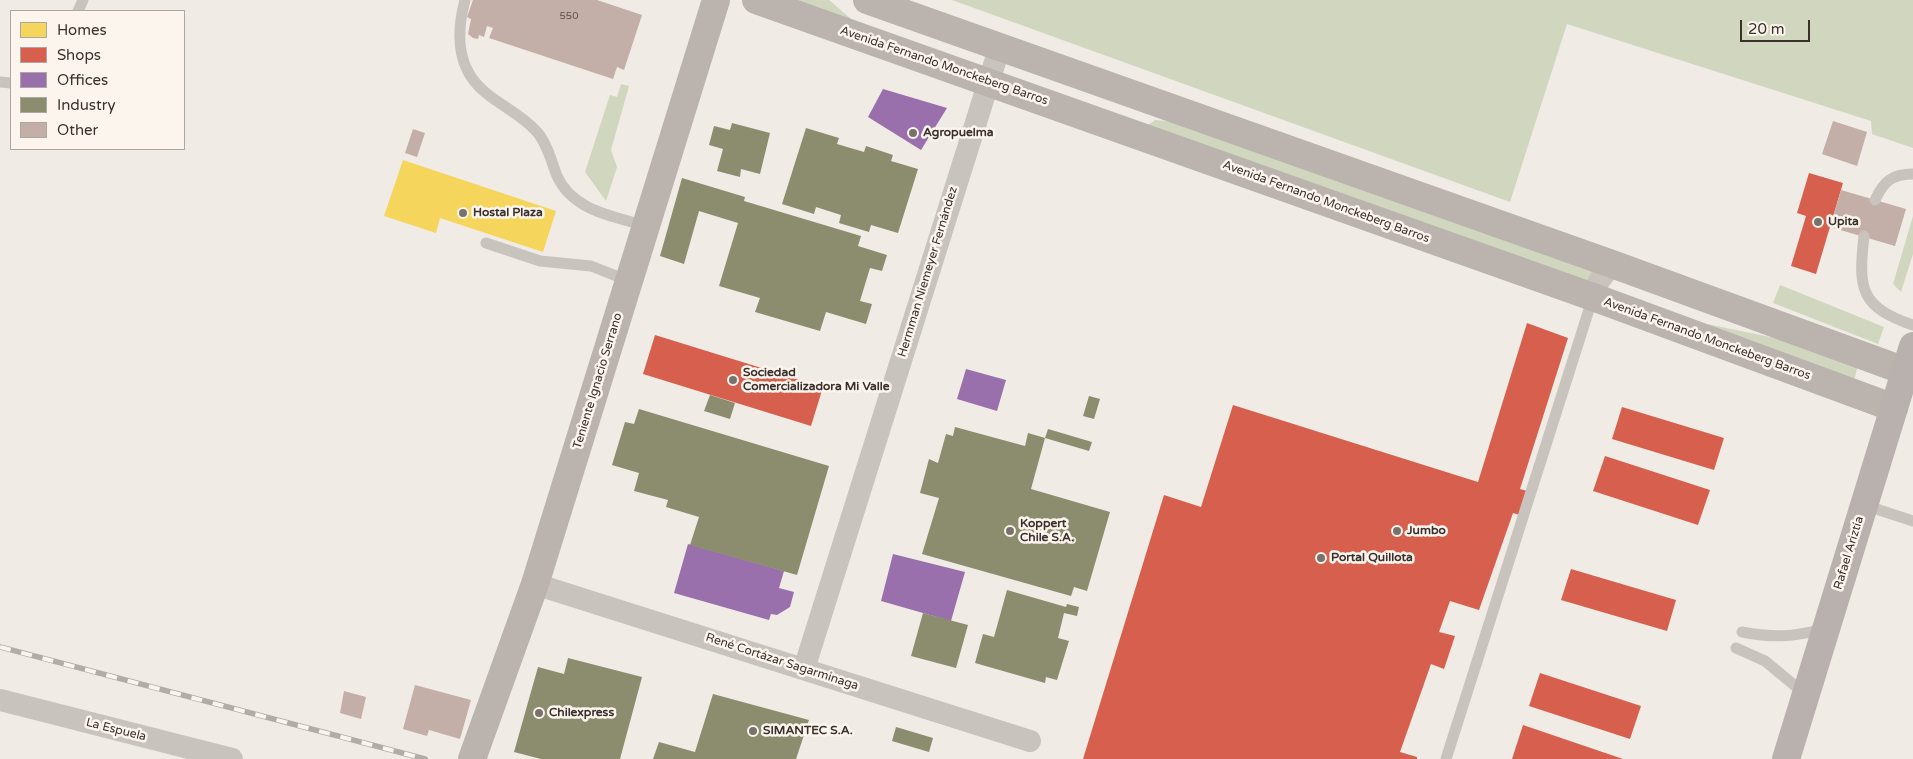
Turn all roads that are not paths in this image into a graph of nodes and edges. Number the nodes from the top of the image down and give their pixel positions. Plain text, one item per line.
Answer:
1 (465, 0) edge
2 (716, 0) edge
3 (756, 0) edge
4 (867, 0) edge
5 (1000, 46) junction
6 (988, 82) junction
7 (1913, 174) edge
8 (1875, 200) dead end
9 (646, 226) junction
10 (1864, 236) dead end
11 (486, 243) dead end
12 (1612, 264) junction
13 (629, 281) junction
14 (1593, 297) junction
15 (1913, 325) edge
16 (1909, 359) edge
17 (1894, 408) junction
18 (1864, 505) junction
19 (1913, 521) edge
20 (535, 584) junction
21 (1826, 628) junction
22 (1742, 632) dead end
23 (1736, 648) dead end
24 (804, 670) junction
25 (1806, 694) junction
26 (0, 700) edge
27 (1030, 741) dead end
28 (232, 759) edge
29 (472, 759) edge
30 (1446, 759) edge
31 (1786, 759) edge

1 - 9 lane
2 - 9 street, Teniente Ignacio Serrano
3 - 6 street, Avenida Fernando Monckeberg Barros
4 - 5 street
5 - 6 street, Hermman Niemeyer Fernández
5 - 12 street
6 - 14 street, Avenida Fernando Monckeberg Barros
6 - 24 street, Hermman Niemeyer Fernández
7 - 8 lane
9 - 13 street, Teniente Ignacio Serrano
10 - 15 lane
11 - 13 lane
12 - 14 street
12 - 16 street
13 - 20 street, Teniente Ignacio Serrano
14 - 17 street, Avenida Fernando Monckeberg Barros
14 - 30 lane
16 - 17 main road, Rafael Ariztía
17 - 18 main road, Rafael Ariztía
18 - 19 lane
18 - 21 main road, Rafael Ariztía
20 - 24 street, René Cortázar Sagarminaga
20 - 29 street, Teniente Ignacio Serrano
21 - 22 lane
21 - 25 main road, Rafael Ariztía
23 - 25 lane
24 - 27 street, René Cortázar Sagarminaga
25 - 31 main road, Rafael Ariztía
26 - 28 street, La Espuela

